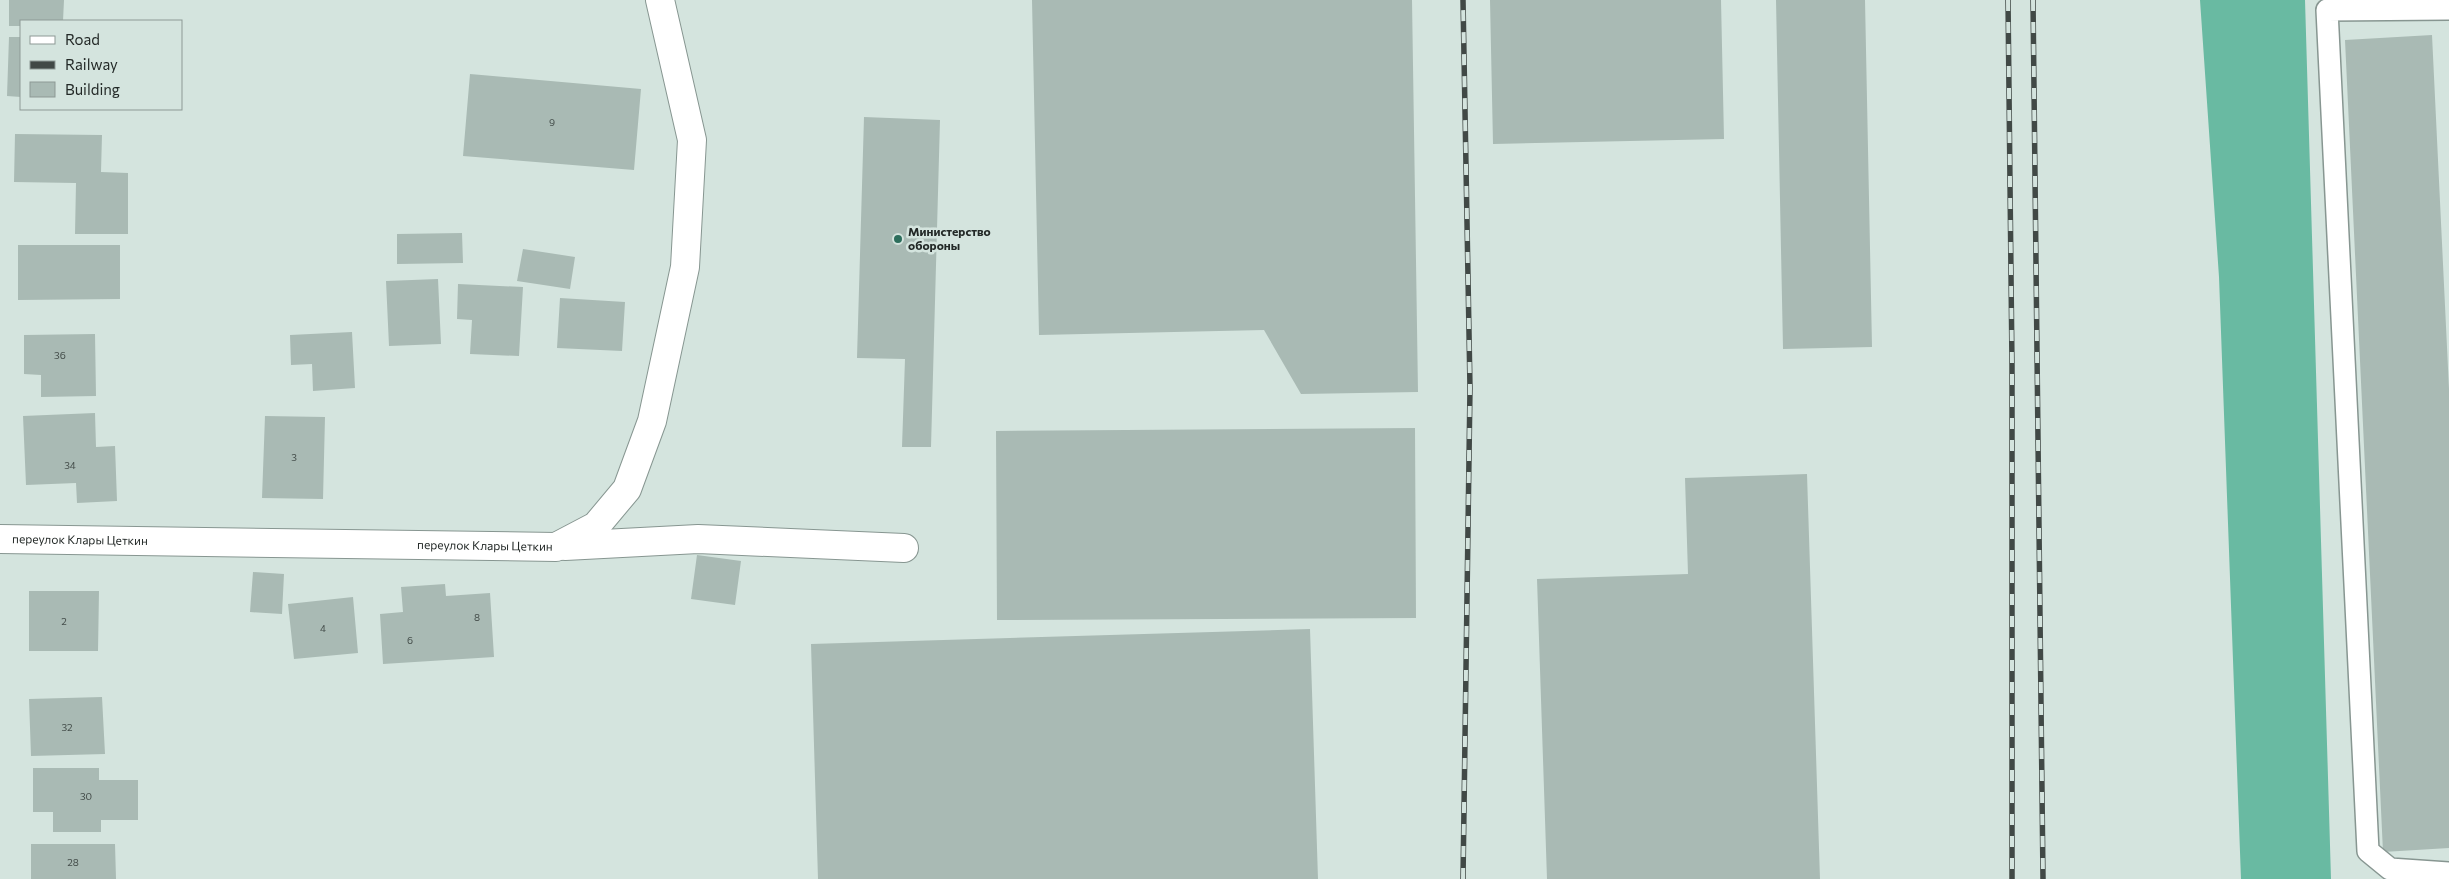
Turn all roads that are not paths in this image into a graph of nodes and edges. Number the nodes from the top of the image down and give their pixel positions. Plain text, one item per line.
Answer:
1 (660, 0) edge
2 (2449, 10) edge
3 (0, 539) edge
4 (556, 547) junction
5 (904, 548) dead end
6 (2449, 873) edge

1 - 4 street, переулок Клары Цеткин
2 - 6 lane
3 - 4 street, переулок Клары Цеткин
4 - 5 street

